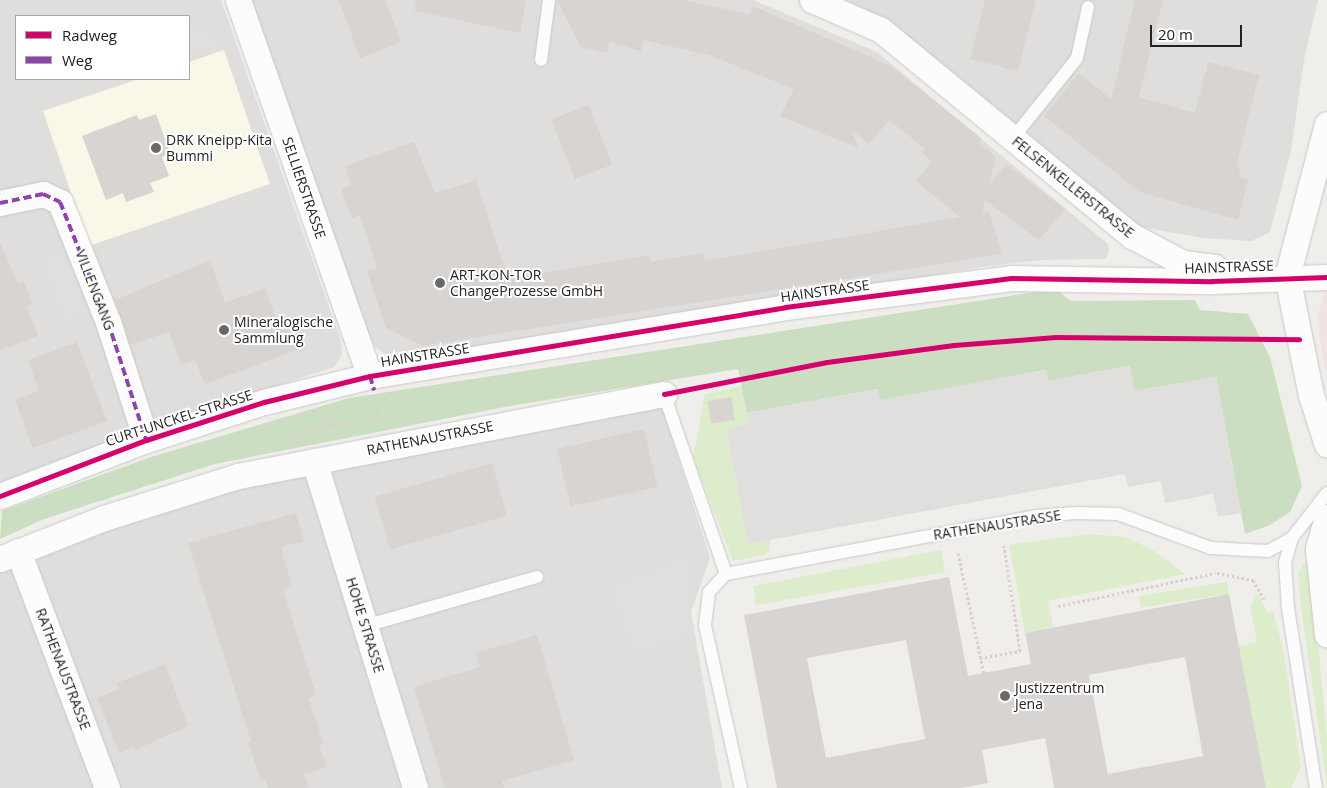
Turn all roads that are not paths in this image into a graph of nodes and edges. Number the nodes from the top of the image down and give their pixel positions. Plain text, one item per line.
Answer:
1 (238, 0) edge
2 (549, 0) edge
3 (812, 0) edge
4 (1088, 7) dead end
5 (541, 60) dead end
6 (1327, 124) edge
7 (1013, 138) junction
8 (0, 203) edge
9 (1287, 276) junction
10 (1327, 277) edge
11 (370, 376) junction
12 (664, 394) joint
13 (146, 440) junction
14 (1327, 445) edge
15 (314, 461) junction
16 (1327, 492) edge
17 (0, 496) edge
18 (1327, 517) edge
19 (1292, 538) junction
20 (9, 555) edge
21 (726, 574) junction
22 (537, 577) dead end
23 (365, 626) junction
24 (1327, 635) edge
25 (107, 788) edge
26 (415, 788) edge
27 (741, 788) edge
28 (1316, 788) edge

1 - 11 street, SELLIERSTRASSE
2 - 5 lane
3 - 7 street, FELSENKELLERSTRASSE
4 - 7 lane
6 - 9 street
7 - 9 street, FELSENKELLERSTRASSE
8 - 13 street, VILLENGANG
9 - 10 street
9 - 11 street, HAINSTRASSE
9 - 14 street
11 - 13 street, CURT-UNCKEL-STRASSE
12 - 15 street, RATHENAUSTRASSE
12 - 21 lane, RATHENAUSTRASSE
13 - 17 street, CURT-UNCKEL-STRASSE
15 - 20 street, RATHENAUSTRASSE
15 - 23 street, HOHE STRASSE
16 - 19 lane, RATHENAUSTRASSE
18 - 24 street
19 - 21 lane, RATHENAUSTRASSE
19 - 28 lane, RATHENAUSTRASSE
20 - 25 street, RATHENAUSTRASSE
21 - 27 lane
22 - 23 lane
23 - 26 street, HOHE STRASSE

